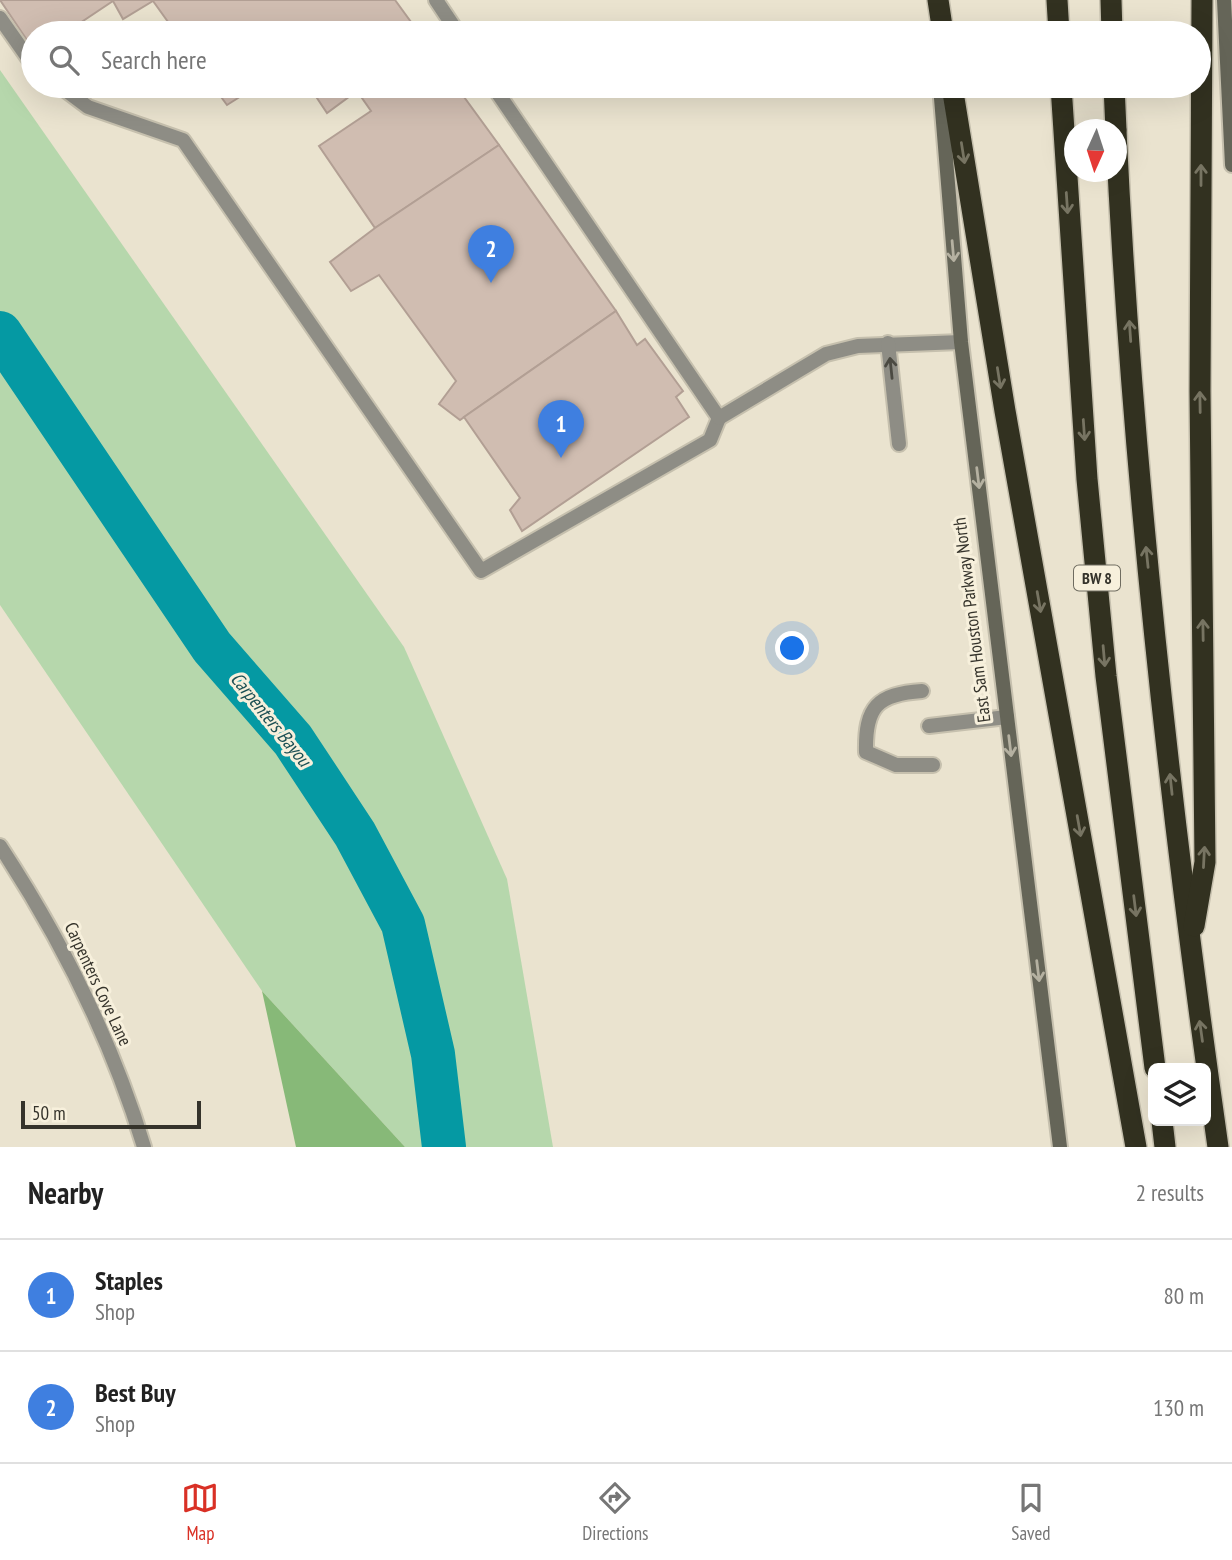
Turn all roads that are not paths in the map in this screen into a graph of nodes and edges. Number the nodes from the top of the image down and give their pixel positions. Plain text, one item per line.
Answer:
1 (436, 0) edge
2 (935, 0) edge
3 (1057, 0) edge
4 (1111, 0) edge
5 (1202, 0) edge
6 (1224, 0) edge
7 (0, 18) edge
8 (450, 21) edge
9 (935, 21) edge
10 (940, 21) edge
11 (1058, 21) edge
12 (1112, 21) edge
13 (1202, 21) edge
14 (21, 48) edge
15 (76, 98) edge
16 (502, 98) edge
17 (941, 98) edge
18 (954, 98) edge
19 (1062, 98) edge
20 (1115, 98) edge
21 (1201, 98) edge
22 (1116, 119) edge
23 (1232, 165) edge
24 (1119, 182) edge
25 (961, 342) junction
26 (888, 343) junction
27 (719, 418) junction
28 (899, 444) dead end
29 (922, 691) dead end
30 (1007, 717) junction
31 (929, 726) dead end
32 (933, 765) dead end
33 (0, 846) edge
34 (1189, 949) junction
35 (1154, 1063) edge
36 (1163, 1126) edge
37 (144, 1147) edge
38 (1060, 1147) edge
39 (1136, 1147) edge
40 (1165, 1147) edge
41 (1218, 1147) edge

1 - 8 street
2 - 9 main road
2 - 10 highway
3 - 11 highway
4 - 12 highway
13 -> 5 highway
6 - 23 main road
7 - 14 street
15 - 27 street
16 - 27 street
17 -> 25 main road, East Sam Houston Parkway North
18 -> 39 highway
19 -> 35 highway, BW 8
20 - 22 highway
34 -> 21 highway
34 -> 24 highway
25 - 26 street
25 -> 30 main road, East Sam Houston Parkway North
26 - 27 street
28 -> 26 street
29 - 32 street
30 - 31 street
30 -> 38 main road, East Sam Houston Parkway North
33 - 37 street, Carpenters Cove Lane
41 -> 34 highway
36 - 40 highway

